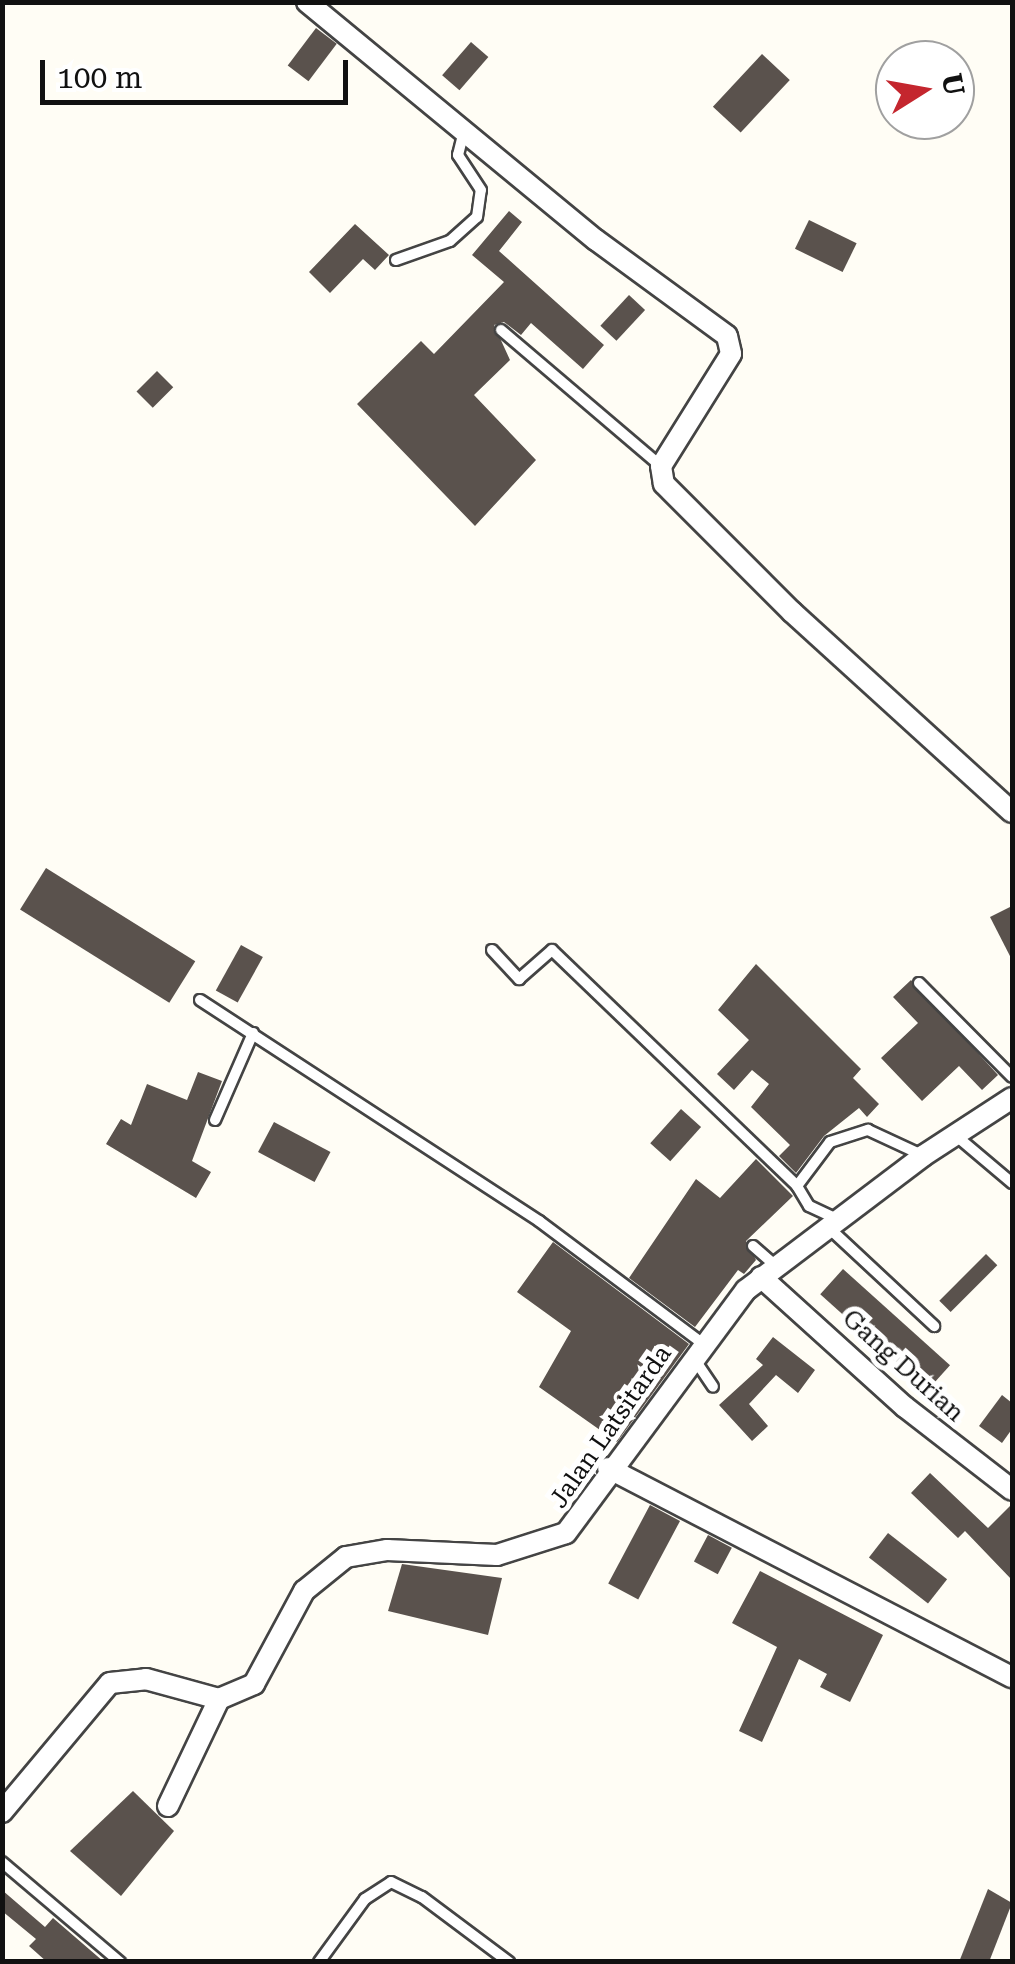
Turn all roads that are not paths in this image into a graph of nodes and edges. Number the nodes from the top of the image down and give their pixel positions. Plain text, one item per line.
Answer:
1 (307, 2) edge
2 (464, 130) junction
3 (396, 260) dead end
4 (501, 330) dead end
5 (660, 466) junction
6 (1012, 812) edge
7 (492, 950) dead end
8 (919, 983) dead end
9 (200, 1000) dead end
10 (253, 1033) junction
11 (1012, 1077) edge
12 (1012, 1098) edge
13 (216, 1120) dead end
14 (954, 1134) junction
15 (923, 1156) junction
16 (1012, 1183) edge
17 (797, 1186) junction
18 (834, 1224) junction
19 (753, 1246) dead end
20 (769, 1272) junction
21 (934, 1326) dead end
22 (697, 1349) junction
23 (713, 1387) dead end
24 (608, 1468) junction
25 (1012, 1490) edge
26 (1012, 1677) edge
27 (219, 1699) junction
28 (168, 1806) dead end
29 (2, 1812) edge
30 (2, 1862) edge
31 (120, 1962) edge
32 (320, 1962) edge
33 (509, 1962) edge

1 - 2 street
2 - 3 lane
2 - 5 street
4 - 5 lane
5 - 6 street
7 - 17 lane
8 - 11 lane
9 - 10 lane
10 - 13 lane
10 - 22 lane
12 - 14 street, Jalan Latsitarda
14 - 15 street, Jalan Latsitarda
14 - 16 lane
15 - 17 lane
15 - 18 street, Jalan Latsitarda
17 - 18 lane
18 - 20 street, Jalan Latsitarda
18 - 21 lane
19 - 20 lane
20 - 22 street, Jalan Latsitarda
20 - 25 street, Gang Durian
22 - 23 lane
22 - 24 street, Jalan Latsitarda
24 - 26 street
24 - 27 street, Jalan Latsitarda
27 - 28 street
27 - 29 street
30 - 31 lane
32 - 33 lane

